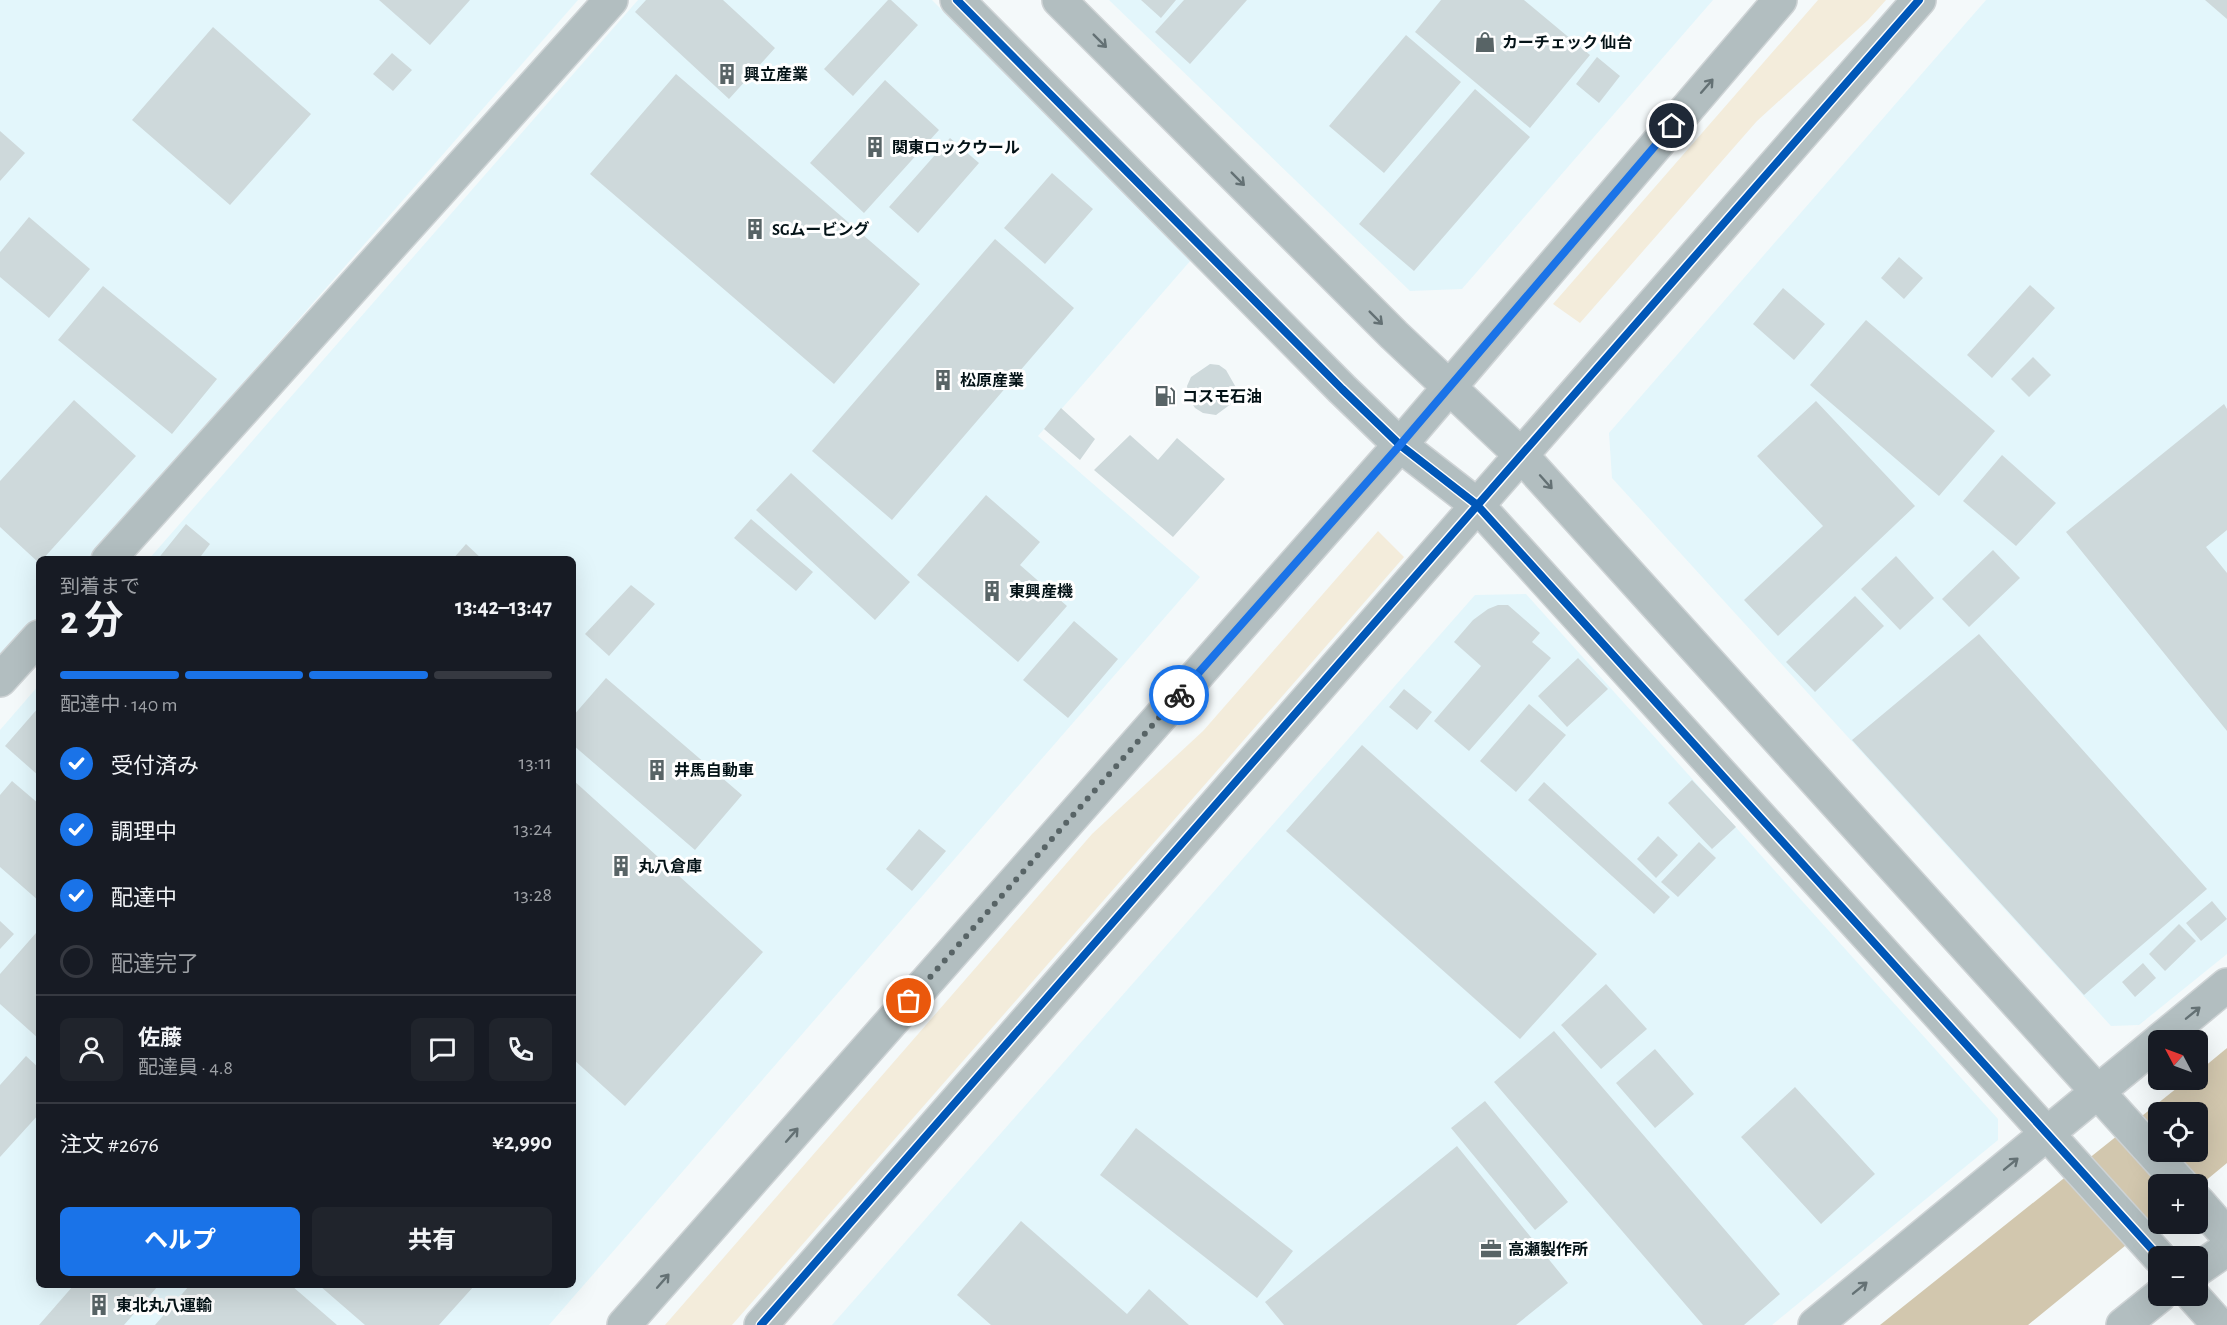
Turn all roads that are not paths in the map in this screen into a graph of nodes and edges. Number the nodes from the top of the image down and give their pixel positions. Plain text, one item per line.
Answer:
1 (610, 0) edge
2 (957, 0) edge
3 (1059, 0) edge
4 (1780, 0) edge
5 (1919, 0) edge
6 (1448, 388) junction
7 (1400, 445) junction
8 (1521, 455) junction
9 (1477, 505) junction
10 (112, 556) edge
11 (36, 640) edge
12 (0, 680) edge
13 (2227, 986) edge
14 (2173, 1030) edge
15 (2148, 1050) edge
16 (2097, 1091) junction
17 (2047, 1134) junction
18 (2172, 1174) edge
19 (2208, 1213) edge
20 (2227, 1235) edge
21 (2149, 1246) edge
22 (2227, 1249) edge
23 (2208, 1262) edge
24 (2148, 1306) edge
25 (2202, 1306) edge
26 (624, 1325) edge
27 (761, 1325) edge
28 (1815, 1325) edge
29 (2124, 1325) edge
30 (2219, 1325) edge

1 - 10 street
2 - 7 street
3 -> 6 street
6 -> 4 street
5 - 8 street
6 - 7 street
6 - 8 street
7 - 9 street
26 -> 7 street
8 - 9 street
8 -> 16 street
9 - 17 street
9 - 27 street
11 - 12 street
14 -> 13 street
15 - 16 street
16 - 17 street
16 - 18 street
17 - 21 street
28 -> 17 street
19 - 20 street
22 - 23 street
24 - 29 street
25 - 30 street

